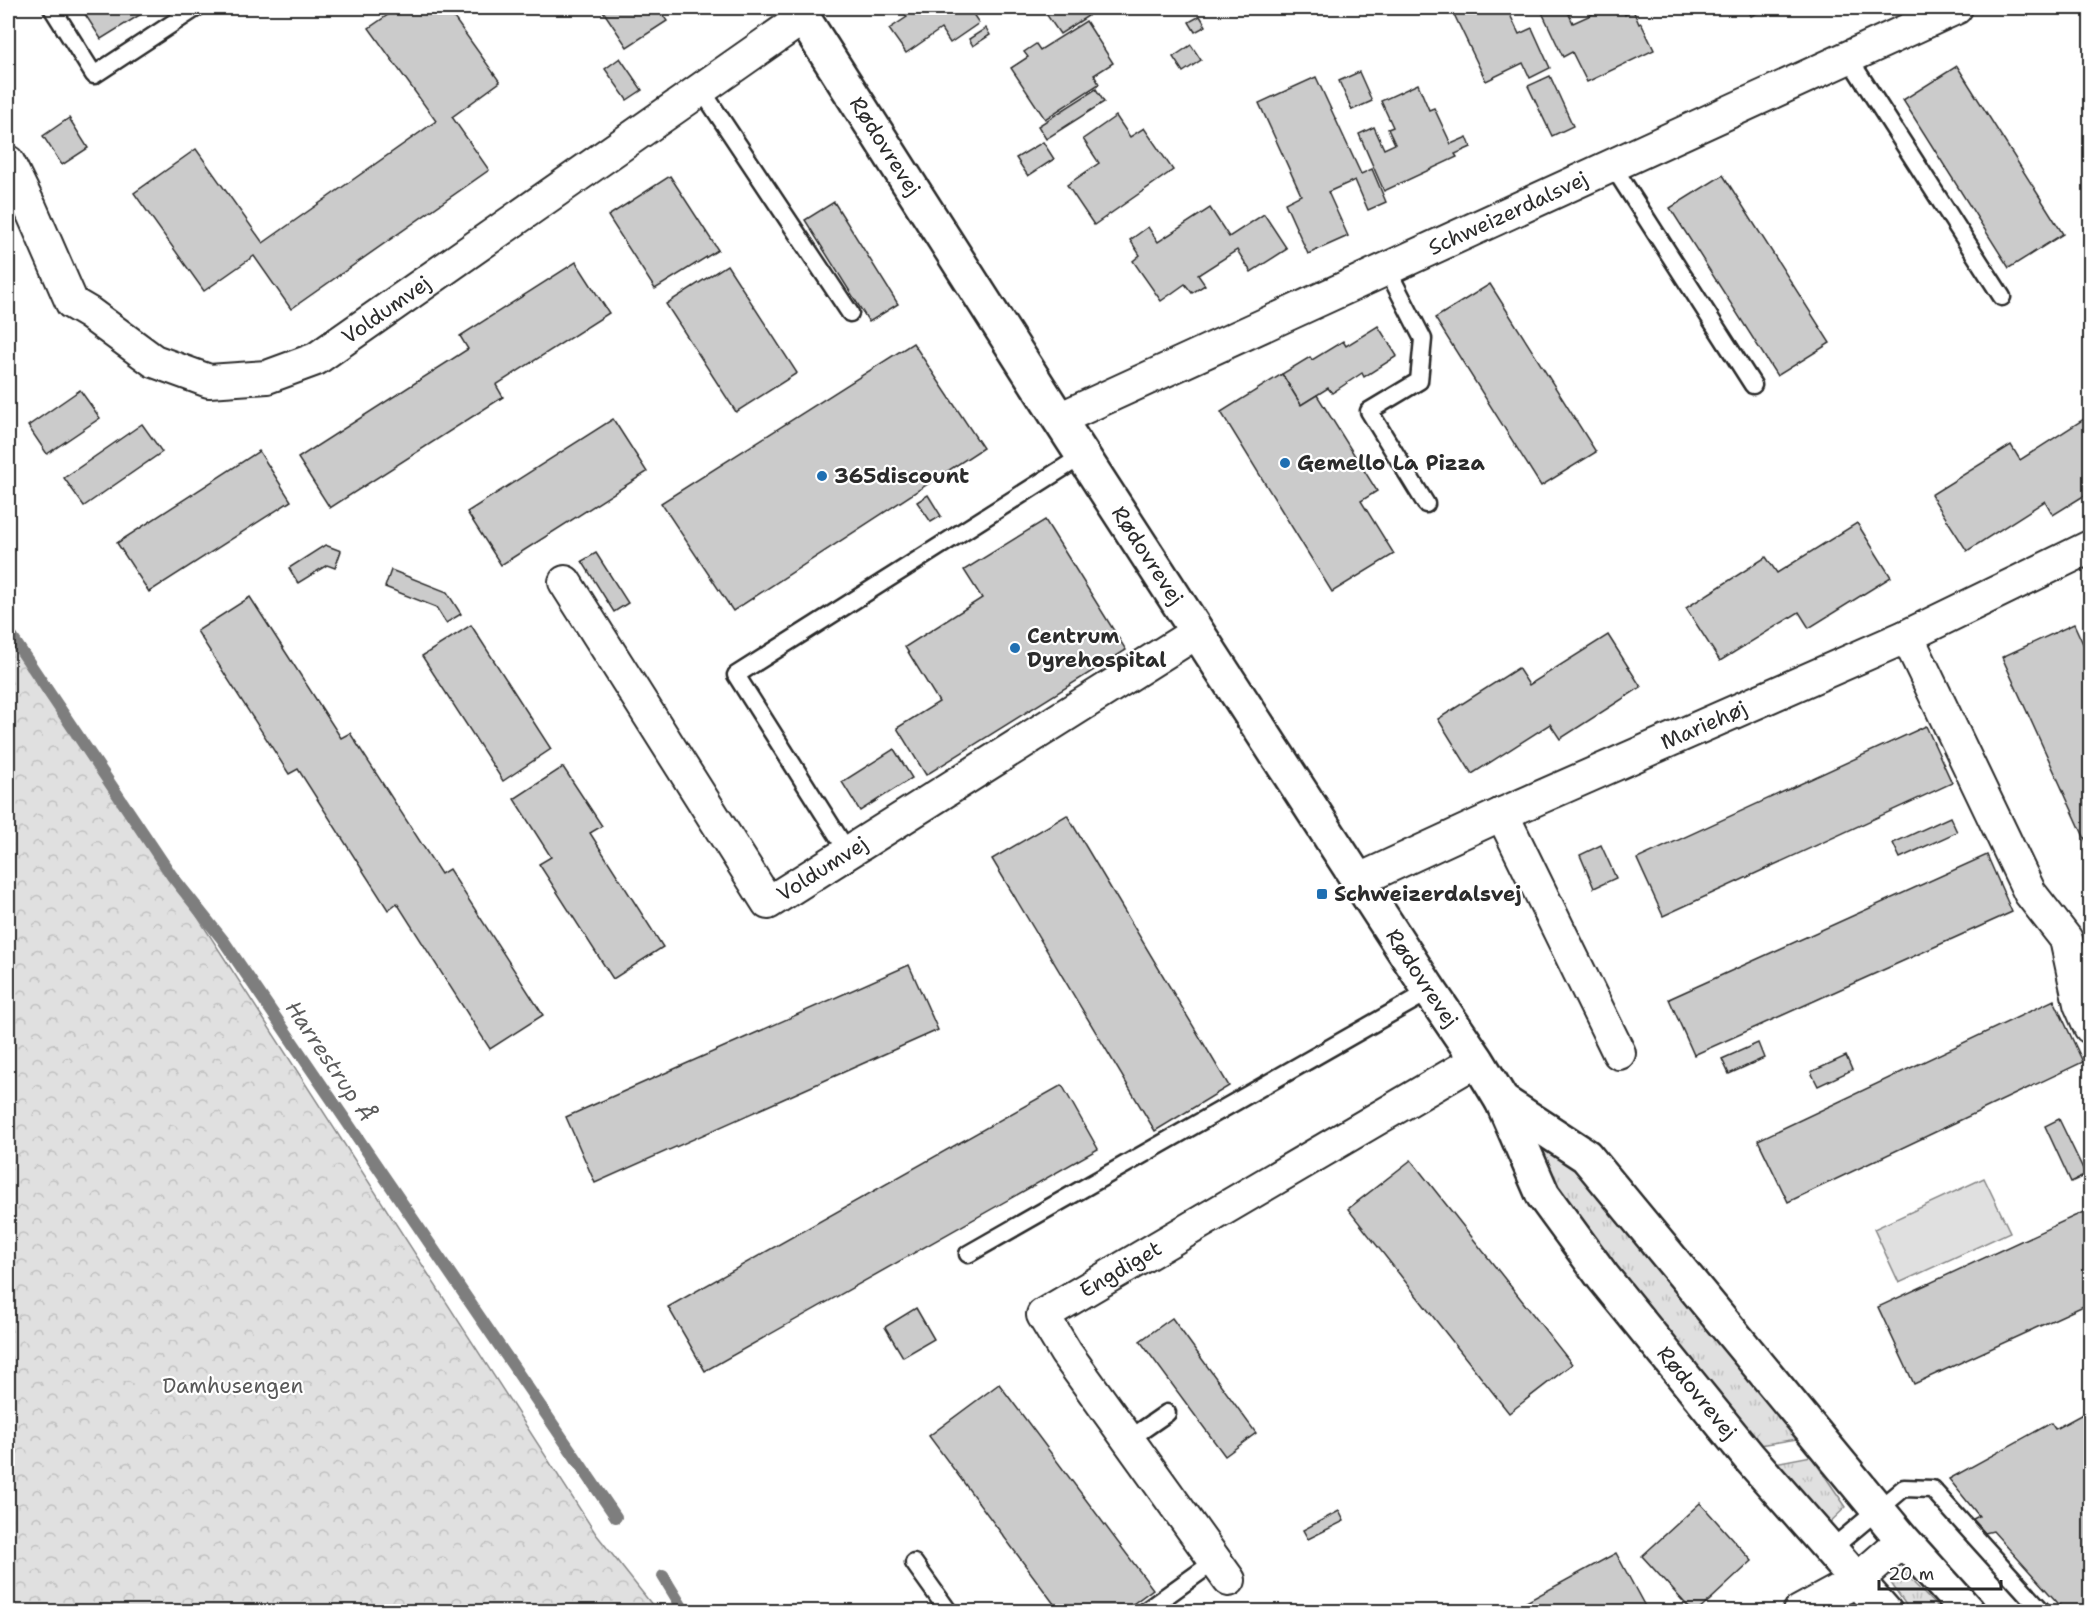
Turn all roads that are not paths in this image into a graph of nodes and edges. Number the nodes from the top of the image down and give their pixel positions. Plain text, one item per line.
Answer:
1 (52, 8) edge
2 (196, 8) edge
3 (1956, 8) edge
4 (800, 12) edge
5 (1848, 57) junction
6 (701, 89) junction
7 (8, 162) edge
8 (1612, 165) junction
9 (1387, 268) junction
10 (2002, 297) dead end
11 (850, 313) dead end
12 (1753, 385) dead end
13 (1059, 419) junction
14 (1082, 456) junction
15 (1426, 504) dead end
16 (2091, 547) edge
17 (566, 582) dead end
18 (1197, 632) junction
19 (1907, 636) junction
20 (1502, 814) junction
21 (848, 852) junction
22 (1359, 880) junction
23 (1430, 991) junction
24 (2091, 1027) edge
25 (1619, 1053) dead end
26 (1477, 1060) junction
27 (1502, 1101) junction
28 (968, 1254) dead end
29 (1167, 1413) dead end
30 (1128, 1440) junction
31 (1878, 1509) junction
32 (1903, 1539) junction
33 (1830, 1550) junction
34 (914, 1563) dead end
35 (1222, 1571) joint
36 (1856, 1581) junction
37 (949, 1611) edge
38 (1144, 1611) edge
39 (1799, 1611) edge
40 (1885, 1611) edge
41 (1968, 1611) edge
42 (2043, 1611) edge

1 - 2 lane
3 - 5 street, Schweizerdalsvej
4 - 6 street, Voldumvej
4 - 13 street, Rødovrevej
5 - 8 street, Schweizerdalsvej
5 - 10 lane
6 - 7 street, Voldumvej
6 - 11 lane
8 - 9 street, Schweizerdalsvej
8 - 12 lane
9 - 13 street, Schweizerdalsvej
9 - 15 lane
13 - 14 street, Rødovrevej
14 - 18 street, Rødovrevej
14 - 21 lane
16 - 19 street, Mariehøj
17 - 21 street, Voldumvej
18 - 21 street, Voldumvej
18 - 22 street, Rødovrevej
19 - 20 street, Mariehøj
19 - 24 street
20 - 22 street, Mariehøj
20 - 25 street
22 - 23 street, Rødovrevej
23 - 26 street, Rødovrevej
23 - 28 lane
26 - 27 street, Rødovrevej
26 - 30 street, Engdiget
27 - 31 street, Rødovrevej
27 - 33 street, Rødovrevej
29 - 30 lane
30 - 35 street, Engdiget
31 - 32 street, Rødovrevej
31 - 33 lane
31 - 42 lane
32 - 36 street
32 - 41 street, Rødovrevej
33 - 36 street, Rødovrevej
34 - 37 lane
35 - 38 lane
36 - 39 street
36 - 40 street, Rødovrevej

